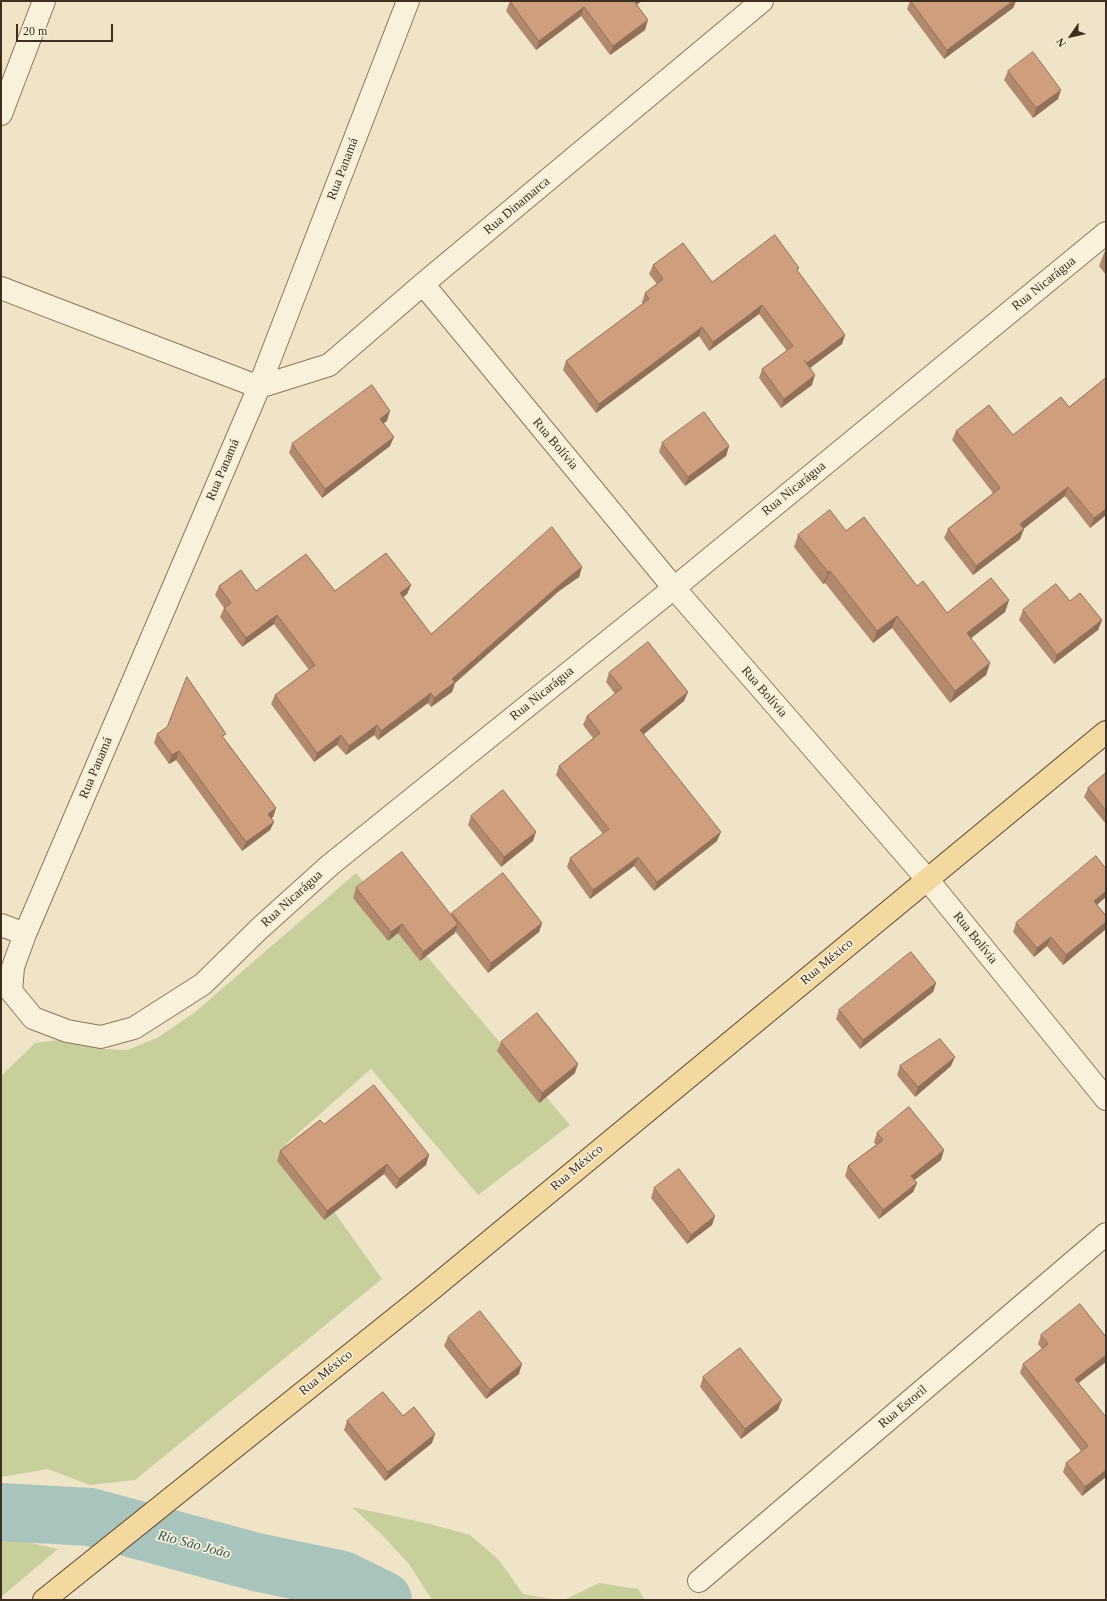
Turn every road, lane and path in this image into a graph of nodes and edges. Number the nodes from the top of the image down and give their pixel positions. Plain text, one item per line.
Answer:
1 (44, 1) edge
2 (408, 1) edge
3 (762, 1) edge
4 (1, 114) edge
5 (1106, 233) edge
6 (423, 284) junction
7 (1, 288) edge
8 (259, 387) junction
9 (674, 588) junction
10 (1106, 732) edge
11 (927, 879) junction
12 (1, 925) edge
13 (25, 934) junction
14 (1106, 1099) edge
15 (1106, 1234) edge
16 (699, 1580) dead end
17 (44, 1600) edge

1 - 4 street
2 - 8 street, Rua Panamá
3 - 6 street, Rua Dinamarca
5 - 9 street, Rua Nicarágua
6 - 8 street, Rua Dinamarca
6 - 9 street, Rua Bolívia
7 - 8 street
8 - 13 street, Rua Panamá
9 - 11 street, Rua Bolívia
9 - 13 street, Rua Nicarágua
10 - 11 main road, Rua México
11 - 14 street, Rua Bolívia
11 - 17 main road, Rua México
12 - 13 street
15 - 16 street, Rua Estoril

